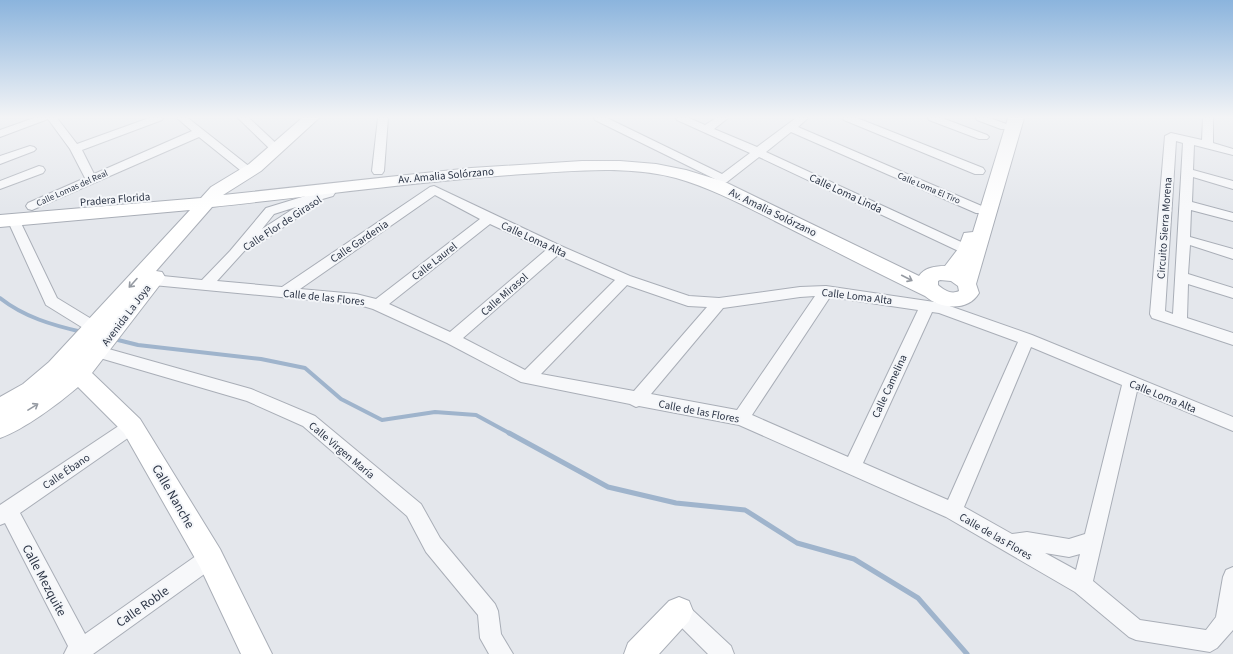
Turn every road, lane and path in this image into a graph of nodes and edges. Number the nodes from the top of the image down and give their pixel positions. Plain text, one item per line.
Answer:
1 (30, 149) dead end
2 (75, 149) edge
3 (162, 149) edge
4 (221, 149) edge
5 (276, 149) edge
6 (380, 149) edge
7 (661, 149) edge
8 (750, 149) edge
9 (763, 149) edge
10 (838, 149) edge
11 (923, 149) edge
12 (998, 149) edge
13 (1000, 149) edge
14 (1170, 149) edge
15 (1188, 149) edge
16 (1220, 149) edge
17 (758, 152) junction
18 (1233, 152) edge
19 (0, 160) edge
20 (39, 170) dead end
21 (378, 170) dead end
22 (249, 171) junction
23 (978, 171) dead end
24 (1187, 172) junction
25 (91, 179) junction
26 (723, 179) junction
27 (0, 185) edge
28 (1233, 185) edge
29 (434, 190) joint
30 (222, 194) junction
31 (1185, 204) junction
32 (32, 206) junction
33 (980, 210) junction
34 (4, 216) edge
35 (1233, 217) edge
36 (489, 218) junction
37 (1183, 239) junction
38 (556, 249) junction
39 (967, 250) junction
40 (236, 254) junction
41 (1233, 254) edge
42 (1181, 277) junction
43 (625, 279) junction
44 (153, 280) junction
45 (206, 284) junction
46 (935, 286) junction
47 (826, 291) junction
48 (284, 293) junction
49 (1233, 293) edge
50 (719, 303) junction
51 (378, 304) junction
52 (1180, 321) junction
53 (97, 337) junction
54 (452, 339) junction
55 (1027, 339) junction
56 (1233, 339) edge
57 (68, 371) junction
58 (527, 378) junction
59 (1131, 382) junction
60 (636, 400) junction
61 (0, 409) edge
62 (741, 418) junction
63 (1233, 424) edge
64 (132, 426) junction
65 (0, 428) edge
66 (852, 467) junction
67 (953, 511) junction
68 (4, 513) edge
69 (1092, 542) junction
70 (1009, 544) junction
71 (210, 558) junction
72 (1233, 577) edge
73 (1082, 584) junction
74 (679, 611) joint
75 (78, 652) edge
76 (257, 654) edge
77 (502, 654) edge
78 (639, 654) edge
79 (723, 654) edge

1 - 19 street
2 - 25 street
3 - 25 street, Calle Lomas del Real
4 - 22 street
5 - 22 main road, Avenida La Joya
6 - 21 street
7 - 26 street
8 - 17 street, Calle Loma Linda
9 - 17 street
10 - 33 street, Calle Loma El Tiro
11 - 23 street
12 - 33 main road
13 - 46 main road
14 - 52 street, Circuito Sierra Morena
15 - 24 street, Circuito Sierra Morena
16 - 18 street, Circuito Sierra Morena
17 - 26 street
17 - 39 street, Calle Loma Linda
20 - 27 street
22 - 30 main road, Avenida La Joya
24 - 28 street
24 - 31 street, Circuito Sierra Morena
25 - 32 street, Calle Lomas del Real
26 - 30 main road, Av. Amalia Solórzano
26 - 46 main road, Av. Amalia Solórzano
29 - 36 street, Calle Loma Alta
29 - 48 street, Calle Gardenia
30 - 32 main road, Pradera Florida
30 - 34 main road, Pradera Florida
30 - 44 main road, Avenida La Joya
30 -> 46 main road, Av. Amalia Solórzano
30 -> 53 main road, Avenida La Joya
31 - 35 street
31 - 37 street, Circuito Sierra Morena
32 - 34 main road, Pradera Florida
33 - 39 main road
34 - 53 street, Calle Virgen María
36 - 38 street, Calle Loma Alta
36 - 51 street, Calle Laurel
37 - 41 street
37 - 42 street, Circuito Sierra Morena
38 - 43 street, Calle Loma Alta
38 - 54 street, Calle Mirasol
39 - 46 main road
40 - 40 street, Calle Flor de Girasol
40 - 45 street, Calle Flor de Girasol
42 - 49 street
42 - 52 street, Circuito Sierra Morena
43 - 50 street, Calle Loma Alta
43 - 58 street
44 - 45 street, Calle de las Flores
44 - 53 main road, Avenida La Joya
45 - 48 street, Calle de las Flores
46 - 47 street, Calle Loma Alta
46 - 55 street, Calle Loma Alta
46 - 66 street, Calle Camelina
47 - 50 street, Calle Loma Alta
47 - 62 street
48 - 51 street, Calle de las Flores
50 - 60 street
51 - 54 street, Calle de las Flores
52 - 56 street, Circuito Sierra Morena
53 - 57 main road, Avenida La Joya
53 - 77 street, Calle Virgen María
54 - 58 street, Calle de las Flores
55 - 59 street, Calle Loma Alta
55 - 67 street
57 - 61 main road, Avenida La Joya
57 - 64 main road, Calle Nanche
65 -> 57 main road, Avenida La Joya
58 - 60 street, Calle de las Flores
59 - 63 street, Calle Loma Alta
59 - 69 street
60 - 62 street, Calle de las Flores
62 - 66 street, Calle de las Flores
64 - 68 street, Calle Ébano
64 - 71 main road, Calle Nanche
66 - 67 street, Calle de las Flores
67 - 70 street, Calle de las Flores
68 - 75 street, Calle Mezquite
69 - 70 street
69 - 73 street
70 - 73 street, Calle de las Flores
71 - 75 street, Calle Roble
71 - 76 main road, Calle Nanche
72 - 73 street, Calle de las Flores
74 - 78 main road
74 - 79 street

